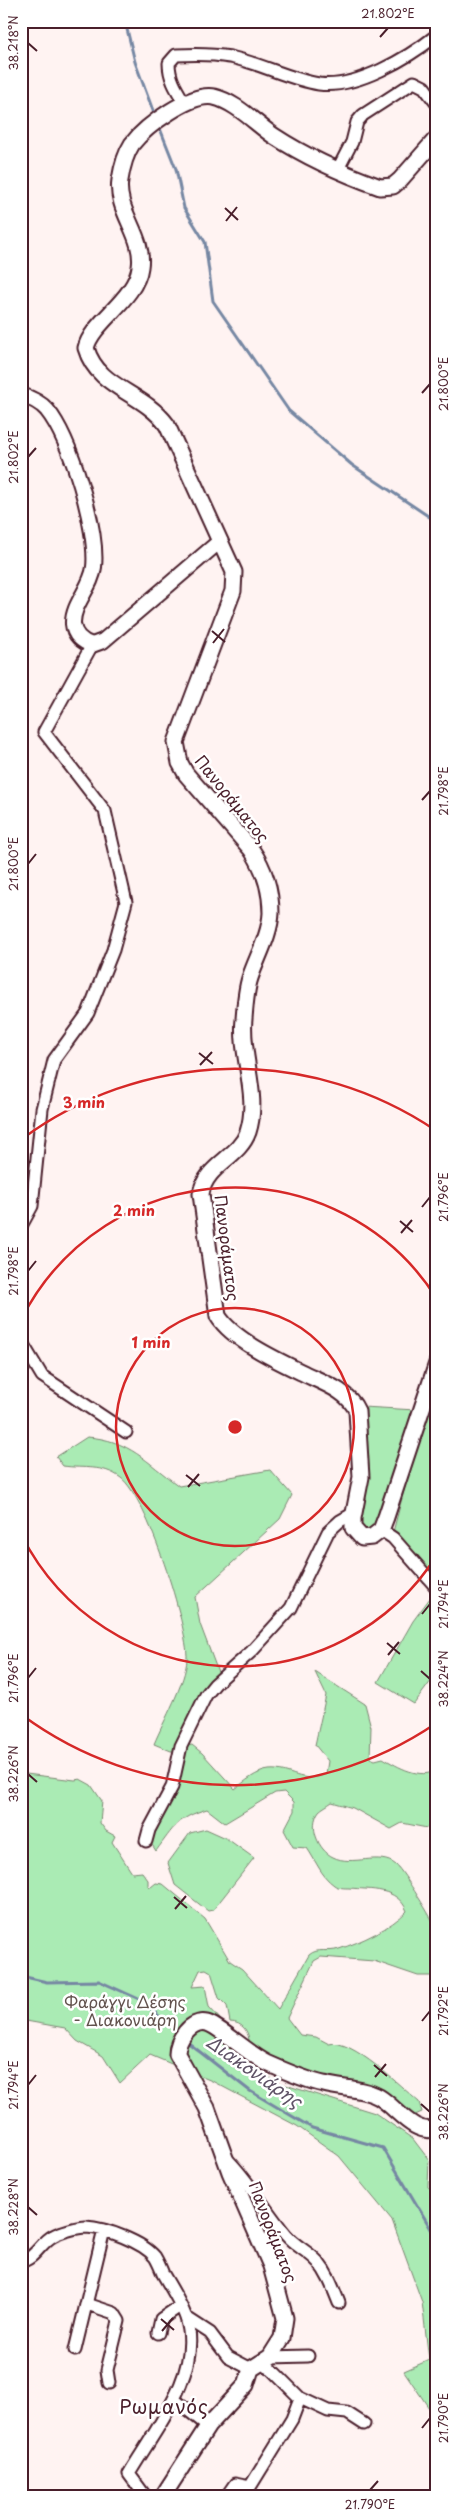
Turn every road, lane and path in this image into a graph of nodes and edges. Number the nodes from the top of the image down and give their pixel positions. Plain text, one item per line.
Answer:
1 (437, 35) edge
2 (184, 102) junction
3 (437, 104) edge
4 (437, 138) edge
5 (338, 169) junction
6 (21, 396) edge
7 (220, 541) junction
8 (92, 646) junction
9 (21, 1226) edge
10 (21, 1340) edge
11 (437, 1363) edge
12 (126, 1432) dead end
13 (354, 1513) junction
14 (381, 1530) junction
15 (437, 1588) edge
16 (146, 1841) dead end
17 (437, 2128) edge
18 (225, 2158) junction
19 (104, 2230) junction
20 (21, 2261) edge
21 (339, 2303) dead end
22 (87, 2304) junction
23 (180, 2306) junction
24 (186, 2318) junction
25 (158, 2333) dead end
26 (75, 2350) dead end
27 (308, 2356) dead end
28 (260, 2363) junction
29 (109, 2384) dead end
30 (300, 2398) junction
31 (175, 2400) junction
32 (364, 2424) dead end
33 (208, 2426) junction
34 (163, 2496) edge
35 (146, 2497) edge
36 (226, 2497) edge

1 - 2 street
2 - 5 main road
2 - 7 main road
3 - 5 street
4 - 5 main road
6 - 8 street
7 - 8 street
7 - 13 main road, Πανοράματος
8 - 9 street
10 - 12 street
11 - 14 main road
13 - 14 main road, Πανοράματος
13 - 16 street
14 - 15 street
17 - 18 main road, Πανοράματος
18 - 21 street
18 - 28 main road, Πανοράματος
19 - 20 street
19 - 22 street
19 - 23 street
22 - 26 street
22 - 29 street
23 - 24 street
23 - 25 street
24 - 28 street
24 - 31 street
27 - 28 street
28 - 30 street
28 - 33 main road, Πανοράματος
30 - 32 street
30 - 36 street
31 - 33 street
31 - 35 street
33 - 34 main road, Πανοράματος

